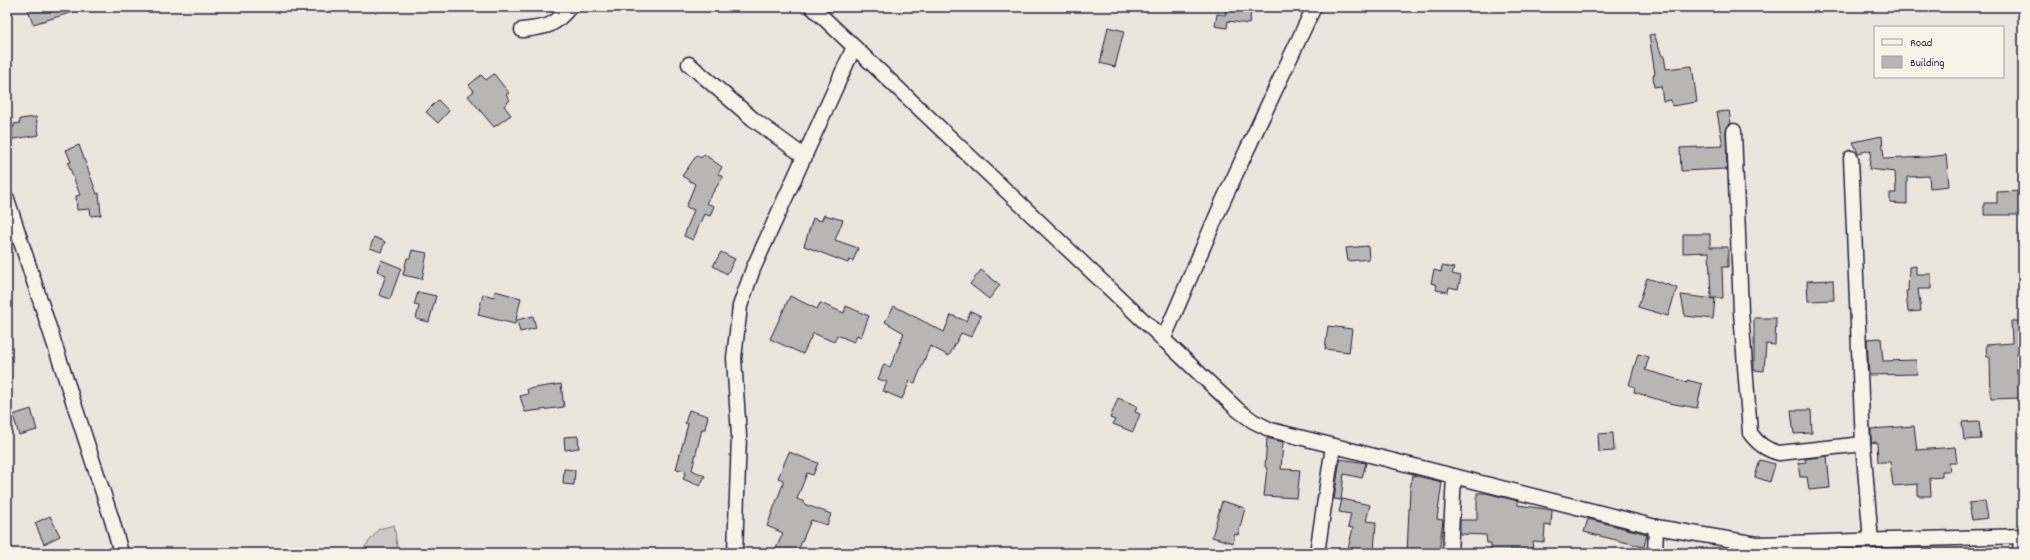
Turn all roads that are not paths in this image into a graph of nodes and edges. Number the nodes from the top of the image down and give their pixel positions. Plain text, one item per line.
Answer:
1 (570, 7) edge
2 (812, 7) edge
3 (1314, 7) edge
4 (522, 30) dead end
5 (854, 47) junction
6 (690, 64) dead end
7 (1734, 132) dead end
8 (805, 157) junction
9 (1851, 158) dead end
10 (7, 199) edge
11 (1163, 340) junction
12 (1863, 444) junction
13 (1333, 446) junction
14 (1454, 476) junction
15 (1656, 527) junction
16 (2022, 536) edge
17 (1871, 541) junction
18 (121, 553) edge
19 (735, 553) edge
20 (1318, 553) edge
21 (1450, 553) edge
22 (1655, 553) edge
23 (2020, 553) edge

1 - 4 street
2 - 5 street
3 - 11 street
5 - 8 street
5 - 11 street
6 - 8 street
7 - 12 street
8 - 19 street
9 - 12 street
10 - 18 street
11 - 13 street
12 - 17 street
13 - 14 street
13 - 20 street
14 - 15 street
14 - 21 street
15 - 17 street
15 - 22 street
16 - 17 street
16 - 23 street

